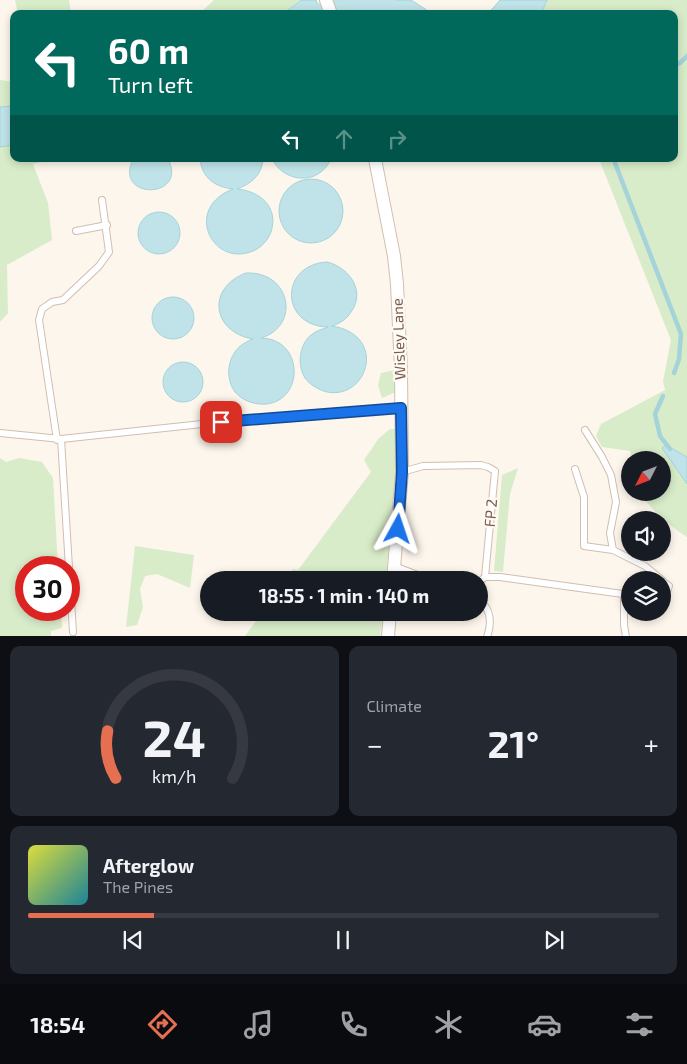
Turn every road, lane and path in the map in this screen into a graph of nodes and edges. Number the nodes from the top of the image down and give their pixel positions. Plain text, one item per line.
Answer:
1 (376, 162) edge
2 (102, 200) dead end
3 (106, 225) junction
4 (76, 231) dead end
5 (401, 408) junction
6 (585, 430) dead end
7 (0, 433) edge
8 (59, 440) junction
9 (575, 469) dead end
10 (402, 472) junction
11 (613, 550) junction
12 (394, 566) junction
13 (394, 571) edge
14 (407, 571) edge
15 (486, 571) edge
16 (651, 571) edge
17 (488, 577) edge
18 (621, 593) edge
19 (488, 610) edge
20 (389, 621) edge
21 (624, 621) edge
22 (73, 632) dead end
23 (388, 636) edge
24 (487, 636) edge
25 (626, 636) edge

1 - 5 street, Wisley Lane
2 - 3 lane
3 - 4 lane
3 - 8 lane
5 - 8 lane
5 - 10 street, Wisley Lane
6 - 11 lane
7 - 8 lane
8 - 22 lane
9 - 11 lane
10 - 12 street, Wisley Lane
10 - 15 lane, FP 2
11 - 16 lane
12 - 13 street, Wisley Lane
12 - 14 lane
17 - 18 lane
19 - 24 lane
20 - 23 street
21 - 25 lane

